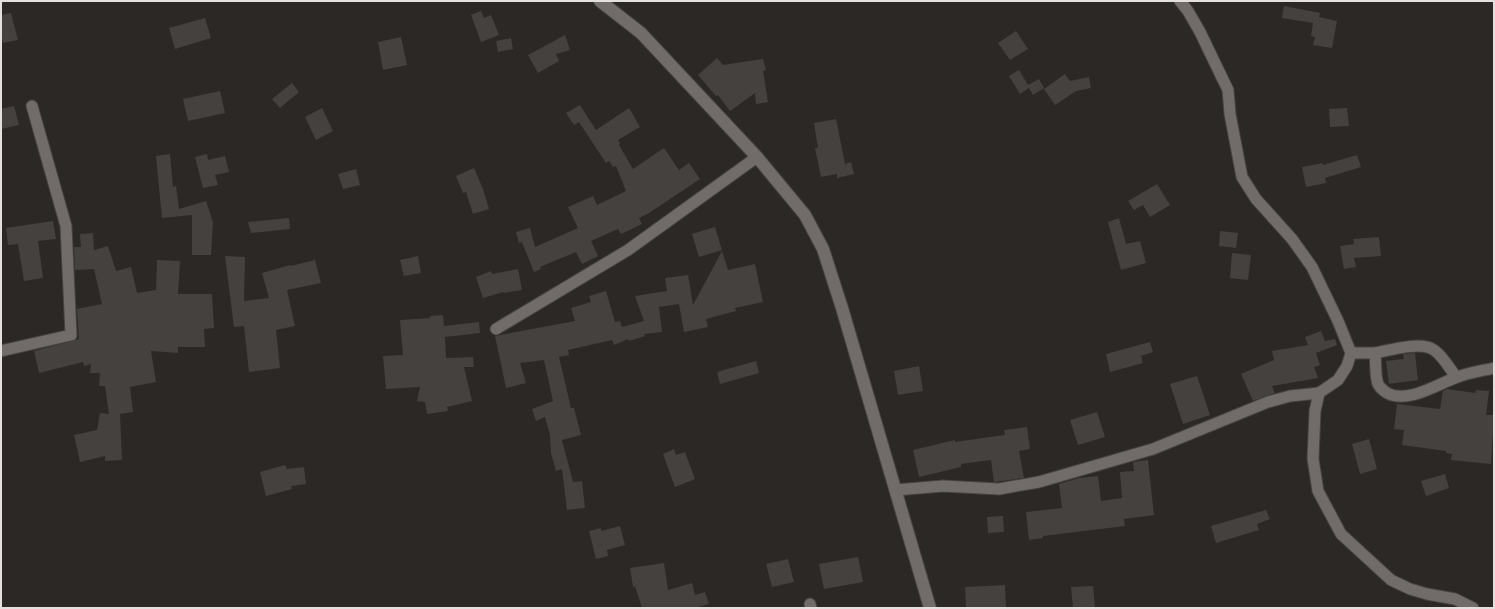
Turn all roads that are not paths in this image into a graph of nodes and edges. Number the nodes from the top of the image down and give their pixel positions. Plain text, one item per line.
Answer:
1 (600, 1) edge
2 (1180, 1) edge
3 (32, 106) dead end
4 (757, 157) junction
5 (496, 329) dead end
6 (1, 351) edge
7 (1351, 353) junction
8 (1375, 353) junction
9 (1494, 368) edge
10 (1456, 377) junction
11 (1319, 392) junction
12 (895, 490) junction
13 (930, 608) edge
14 (1473, 608) edge

1 - 4 main road
2 - 7 street
3 - 6 street
4 - 5 street
4 - 12 main road
7 - 8 street
7 - 11 street
8 - 10 street
8 - 10 street
9 - 10 street
11 - 12 street
11 - 14 street
12 - 13 main road

